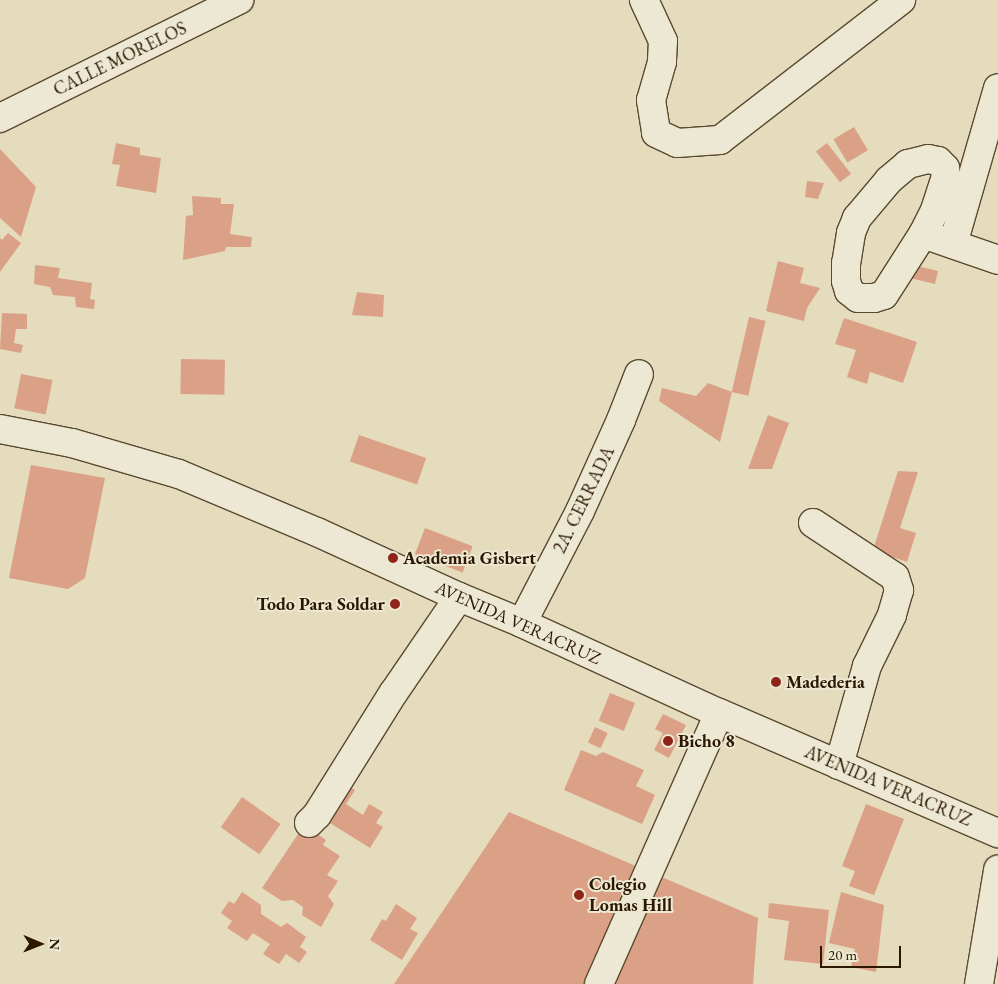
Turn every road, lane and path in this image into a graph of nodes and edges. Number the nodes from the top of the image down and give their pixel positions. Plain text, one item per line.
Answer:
1 (240, 0) edge
2 (644, 0) edge
3 (901, 0) edge
4 (998, 88) edge
5 (0, 118) edge
6 (923, 234) junction
7 (953, 244) junction
8 (998, 260) edge
9 (639, 374) dead end
10 (0, 429) edge
11 (813, 523) dead end
12 (459, 597) junction
13 (522, 623) junction
14 (719, 713) junction
15 (839, 765) junction
16 (309, 823) dead end
17 (998, 834) edge
18 (998, 870) edge
19 (599, 984) edge
20 (979, 984) edge

1 - 5 street, CALLE MORELOS
2 - 3 street
4 - 7 street
6 - 6 street
6 - 7 street
7 - 8 street
9 - 13 street, 2A. CERRADA
10 - 12 street, AVENIDA VERACRUZ
11 - 15 street
12 - 13 street, AVENIDA VERACRUZ
12 - 16 street
13 - 14 street, AVENIDA VERACRUZ
14 - 15 street, AVENIDA VERACRUZ
14 - 19 street
15 - 17 street, AVENIDA VERACRUZ
18 - 20 street

